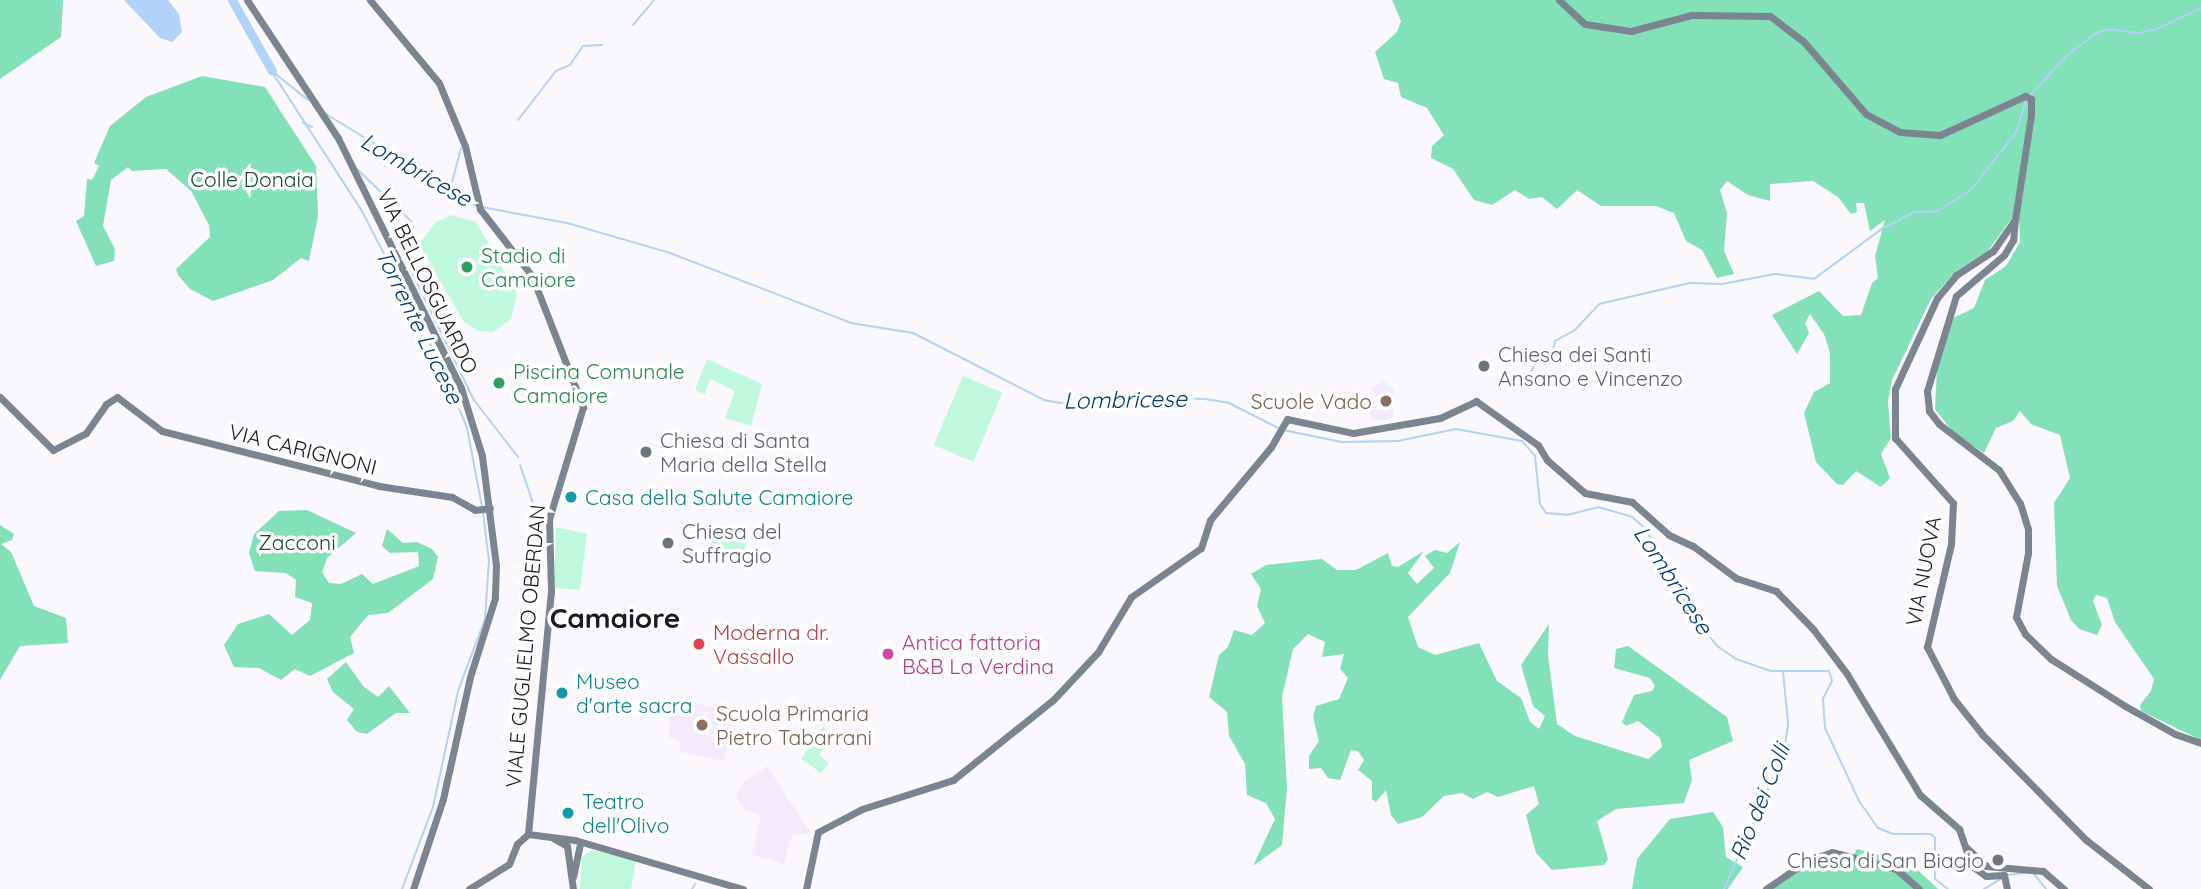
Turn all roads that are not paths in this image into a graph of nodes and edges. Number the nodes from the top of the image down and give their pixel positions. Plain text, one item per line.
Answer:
1 (247, 0) edge
2 (370, 0) edge
3 (1559, 0) edge
4 (2015, 219) junction
5 (0, 397) edge
6 (490, 508) junction
7 (2201, 743) edge
8 (528, 834) junction
9 (568, 846) junction
10 (579, 848) junction
11 (1966, 848) junction
12 (572, 879) junction
13 (2006, 882) edge
14 (413, 889) edge
15 (469, 889) edge
16 (573, 889) edge
17 (743, 889) edge
18 (806, 889) edge
19 (1766, 889) edge
20 (1919, 889) edge
21 (2064, 889) edge
22 (2149, 889) edge

1 - 6 street, VIA BELLOSGUARDO
2 - 8 street, VIALE GUGLIELMO OBERDAN
3 - 4 street
4 - 7 street
4 - 22 street, VIA NUOVA
5 - 6 street, VIA CARIGNONI
6 - 14 street, VIA BELLOSGUARDO
8 - 9 street
8 - 15 street
9 - 10 street
9 - 10 street
9 - 12 street
10 - 12 street
10 - 17 street
11 - 13 street
11 - 18 street
11 - 21 street
12 - 16 street
19 - 20 street

